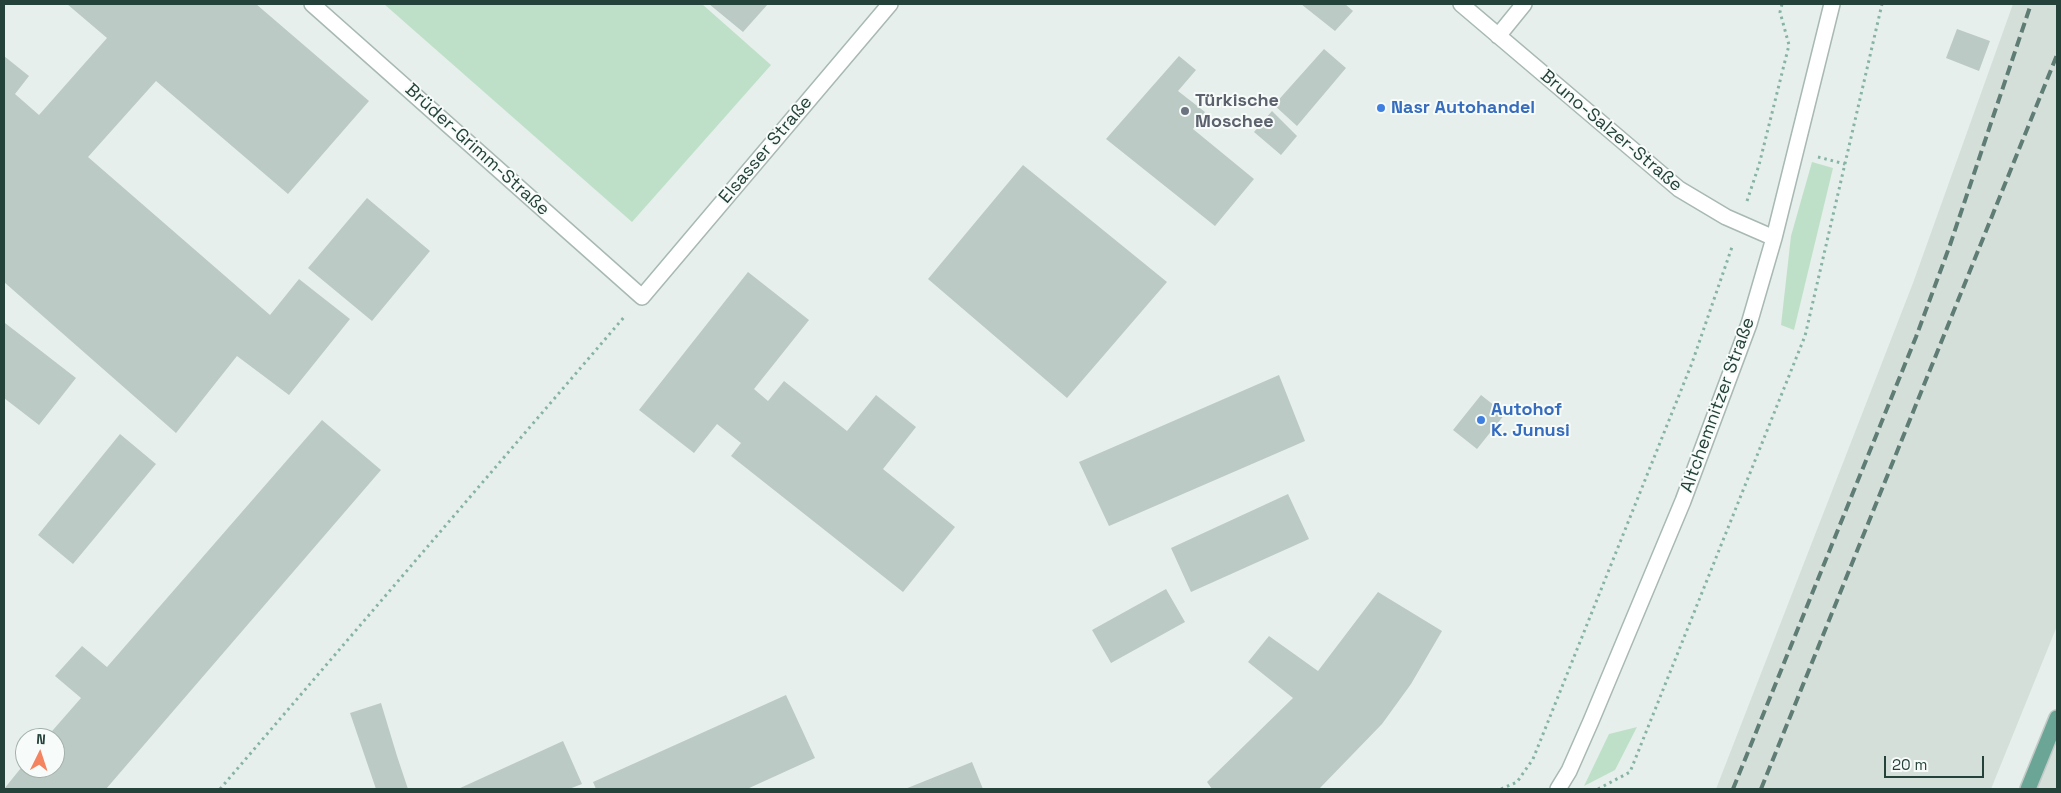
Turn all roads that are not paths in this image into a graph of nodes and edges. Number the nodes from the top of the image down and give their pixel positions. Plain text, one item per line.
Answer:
1 (312, 4) edge
2 (890, 4) edge
3 (1461, 4) edge
4 (1524, 4) edge
5 (1832, 4) edge
6 (1498, 36) junction
7 (1774, 238) junction
8 (642, 297) joint
9 (2057, 718) edge
10 (1558, 789) edge
11 (2028, 789) edge

1 - 8 street, Brüder-Grimm-Straße
2 - 8 street, Elsasser Straße
3 - 6 street, Bruno-Salzer-Straße
4 - 6 street
5 - 7 street, Altchemnitzer Straße
6 - 7 street, Bruno-Salzer-Straße
7 - 10 street, Altchemnitzer Straße
9 - 11 main road

